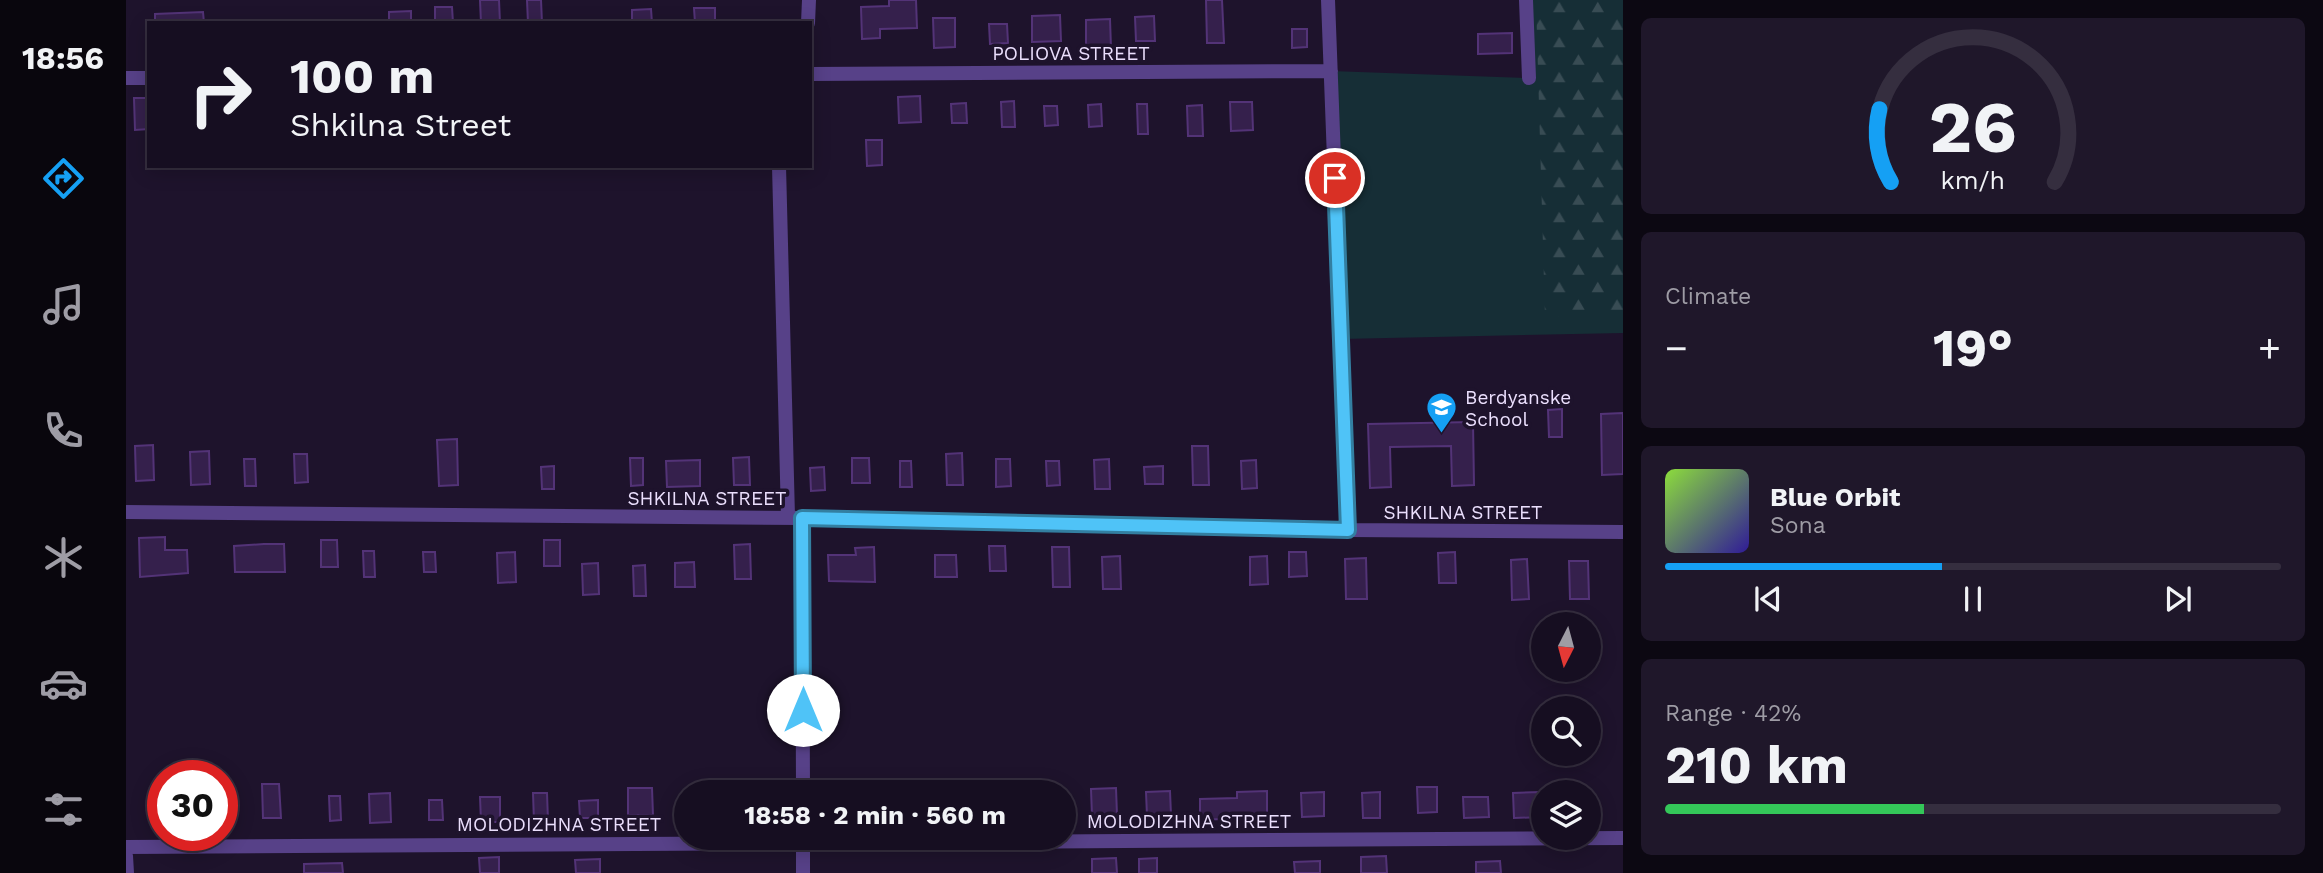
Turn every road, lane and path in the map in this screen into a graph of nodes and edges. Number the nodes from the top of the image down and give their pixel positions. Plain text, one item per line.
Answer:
1 (809, 0) edge
2 (1328, 0) edge
3 (1526, 0) edge
4 (808, 21) edge
5 (1331, 71) junction
6 (812, 74) edge
7 (126, 78) edge
8 (147, 78) edge
9 (1529, 78) dead end
10 (779, 168) edge
11 (126, 512) edge
12 (795, 518) junction
13 (1348, 530) junction
14 (1623, 532) edge
15 (803, 780) edge
16 (1623, 838) edge
17 (1076, 839) edge
18 (674, 841) edge
19 (126, 847) edge
20 (803, 850) edge
21 (126, 856) edge
22 (127, 873) edge
23 (803, 873) edge

1 - 4 street
2 - 5 street
3 - 9 street
5 - 6 street, POLIOVA STREET
5 - 13 street
7 - 8 street
10 - 12 street
11 - 12 street, SHKILNA STREET
12 - 13 street, SHKILNA STREET
12 - 15 street
13 - 14 street, SHKILNA STREET
16 - 17 street, MOLODIZHNA STREET
18 - 19 street, MOLODIZHNA STREET
20 - 23 street
21 - 22 street

